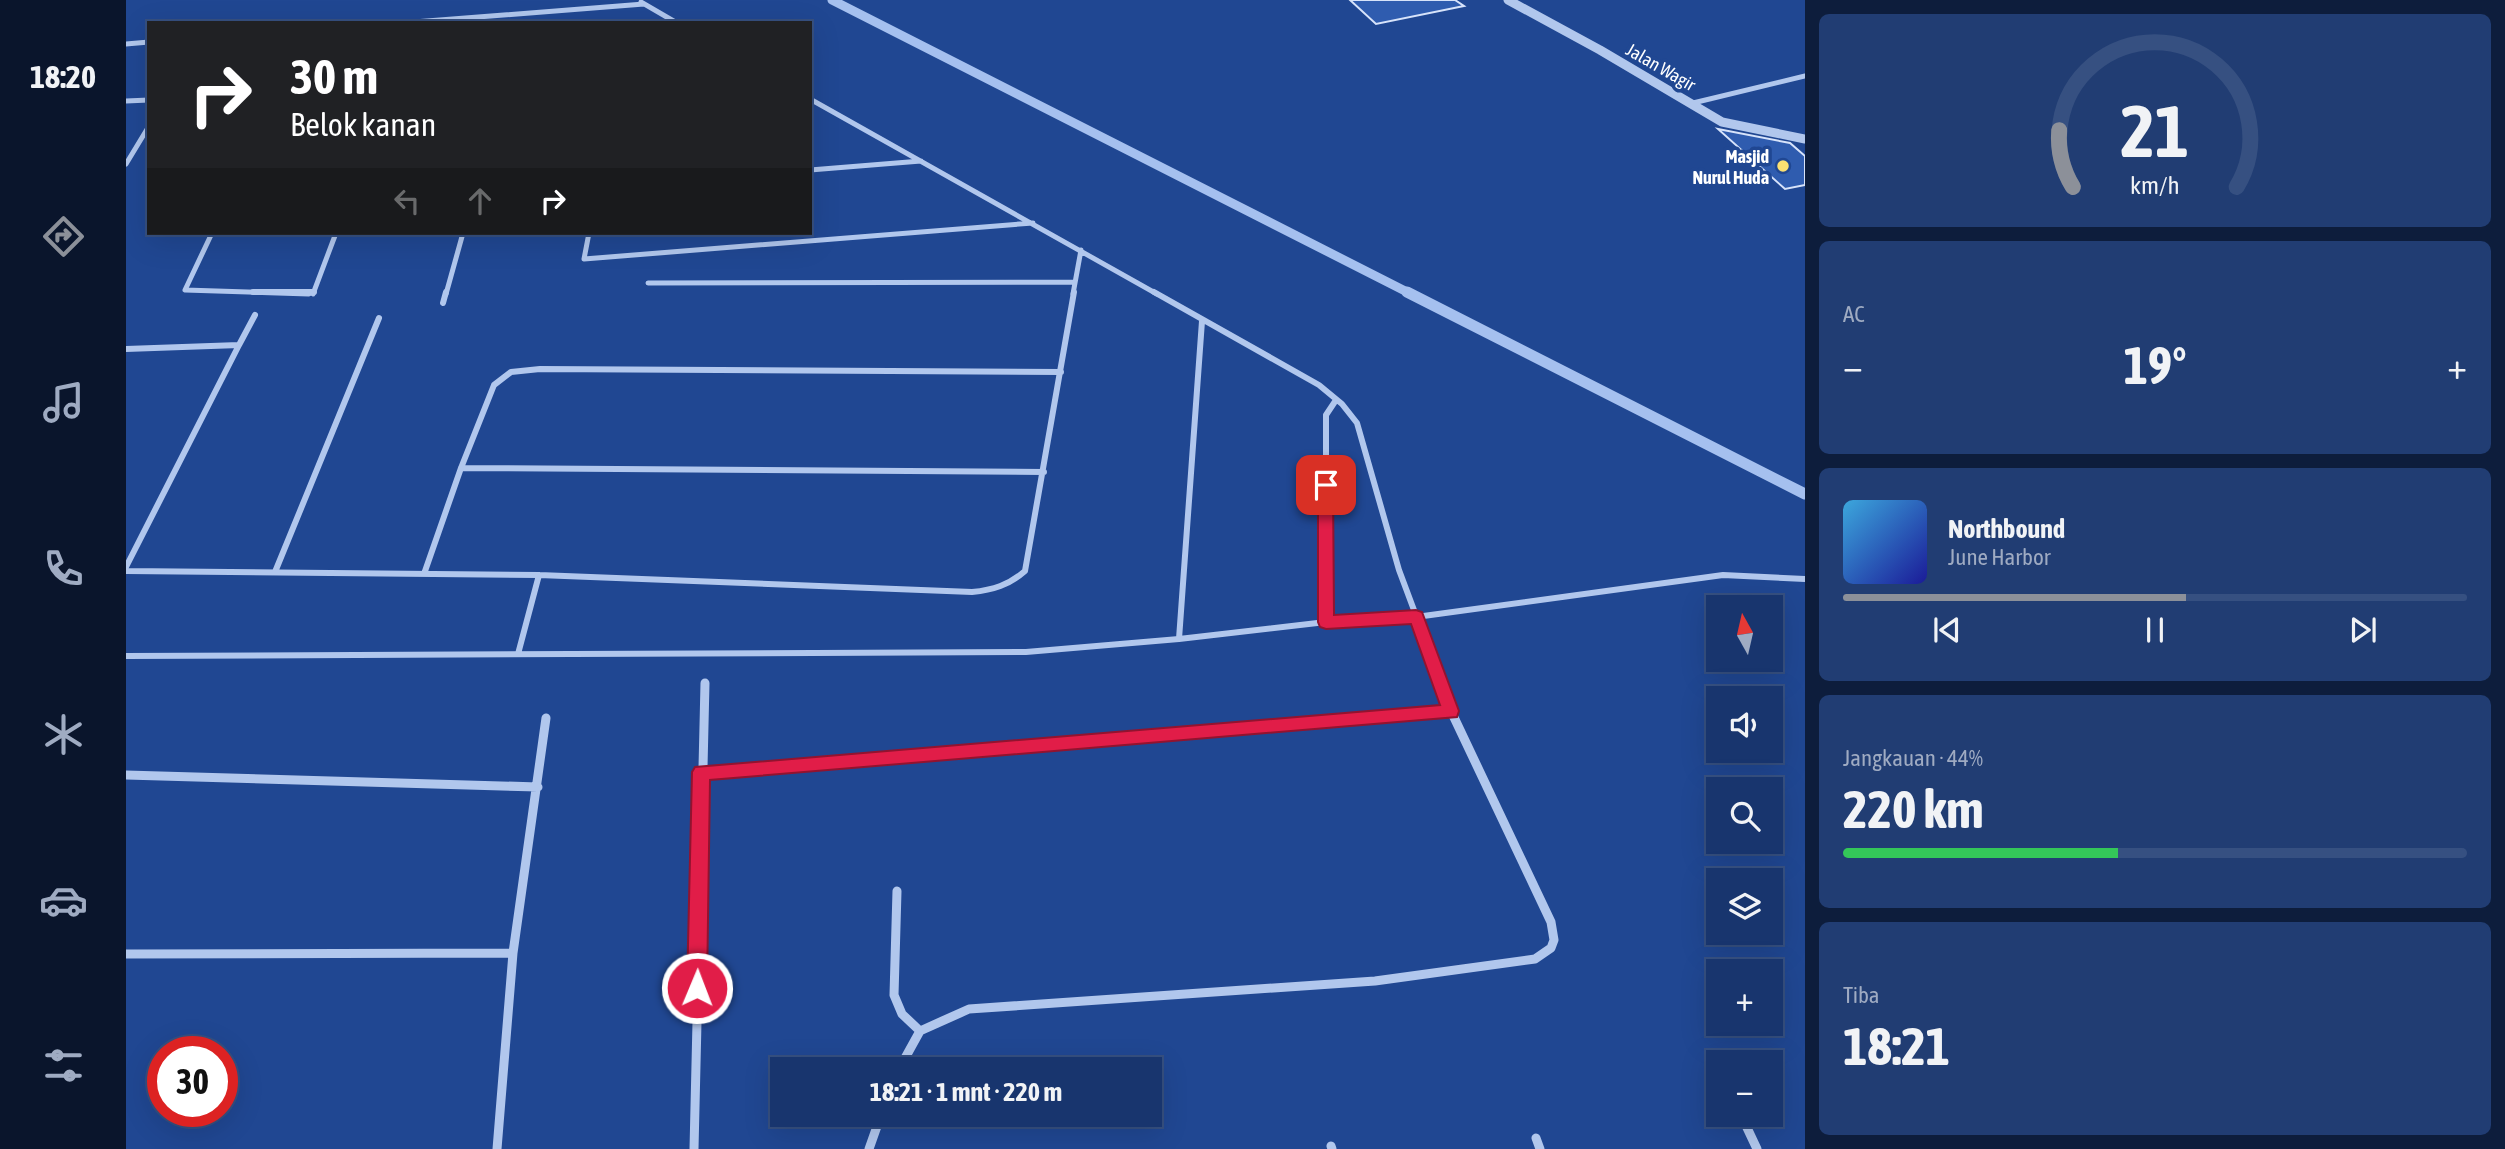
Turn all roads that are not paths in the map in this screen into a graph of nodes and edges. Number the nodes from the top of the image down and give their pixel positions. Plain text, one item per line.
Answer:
1 (636, 0) edge
2 (1508, 0) edge
3 (644, 4) junction
4 (427, 21) edge
5 (674, 21) edge
6 (147, 42) edge
7 (126, 44) edge
8 (1805, 76) edge
9 (147, 100) edge
10 (812, 100) edge
11 (126, 102) edge
12 (1693, 103) junction
13 (812, 104) edge
14 (818, 104) junction
15 (147, 129) edge
16 (1805, 139) edge
17 (922, 161) junction
18 (126, 164) edge
19 (812, 170) edge
20 (1033, 223) junction
21 (211, 235) edge
22 (335, 235) edge
23 (462, 235) edge
24 (589, 235) edge
25 (1081, 250) junction
26 (1075, 282) junction
27 (648, 283) dead end
28 (443, 303) dead end
29 (255, 315) dead end
30 (379, 318) dead end
31 (1202, 321) junction
32 (239, 345) junction
33 (126, 349) edge
34 (1060, 372) junction
35 (1336, 400) junction
36 (461, 468) junction
37 (1044, 472) junction
38 (126, 569) edge
39 (275, 572) junction
40 (424, 574) junction
41 (539, 575) junction
42 (1805, 579) edge
43 (1416, 617) junction
44 (1326, 622) junction
45 (1180, 639) junction
46 (519, 654) junction
47 (126, 656) edge
48 (705, 683) dead end
49 (1451, 711) junction
50 (547, 718) dead end
51 (701, 772) junction
52 (126, 775) edge
53 (538, 787) junction
54 (897, 891) dead end
55 (513, 953) junction
56 (126, 954) edge
57 (920, 1031) junction
58 (906, 1057) edge
59 (877, 1127) edge
60 (1747, 1127) edge
61 (1536, 1138) dead end
62 (496, 1149) edge
63 (694, 1149) edge
64 (869, 1149) edge
65 (1540, 1149) edge
66 (1757, 1149) edge

1 - 3 street
2 - 12 street, Jalan Wagir
3 - 4 street
3 - 5 street
6 - 7 street
8 - 12 street
9 - 11 street
10 - 14 street
12 - 16 street, Jalan Wagir
13 - 14 street
14 - 17 street
15 - 18 street
17 - 19 street
17 - 20 street
20 - 24 street
20 - 25 street
21 - 22 street
23 - 28 street
25 - 26 street
25 - 31 street
26 - 27 street
26 - 34 street
29 - 32 street
30 - 39 street
31 - 35 street
31 - 45 street
32 - 33 street
32 - 38 street
34 - 36 street
34 - 37 street
35 - 43 street
35 - 44 street
36 - 37 street
36 - 40 street
37 - 41 street
38 - 39 street
39 - 40 street
40 - 41 street
41 - 46 street
42 - 43 street
43 - 44 street
43 - 49 street
44 - 45 street
45 - 46 street
46 - 47 street
48 - 51 street
49 - 51 street
49 - 57 street
50 - 53 street
51 - 63 street
52 - 53 street
53 - 55 street
54 - 57 street
55 - 56 street
55 - 62 street
57 - 58 street
59 - 64 street
60 - 66 street
61 - 65 street

